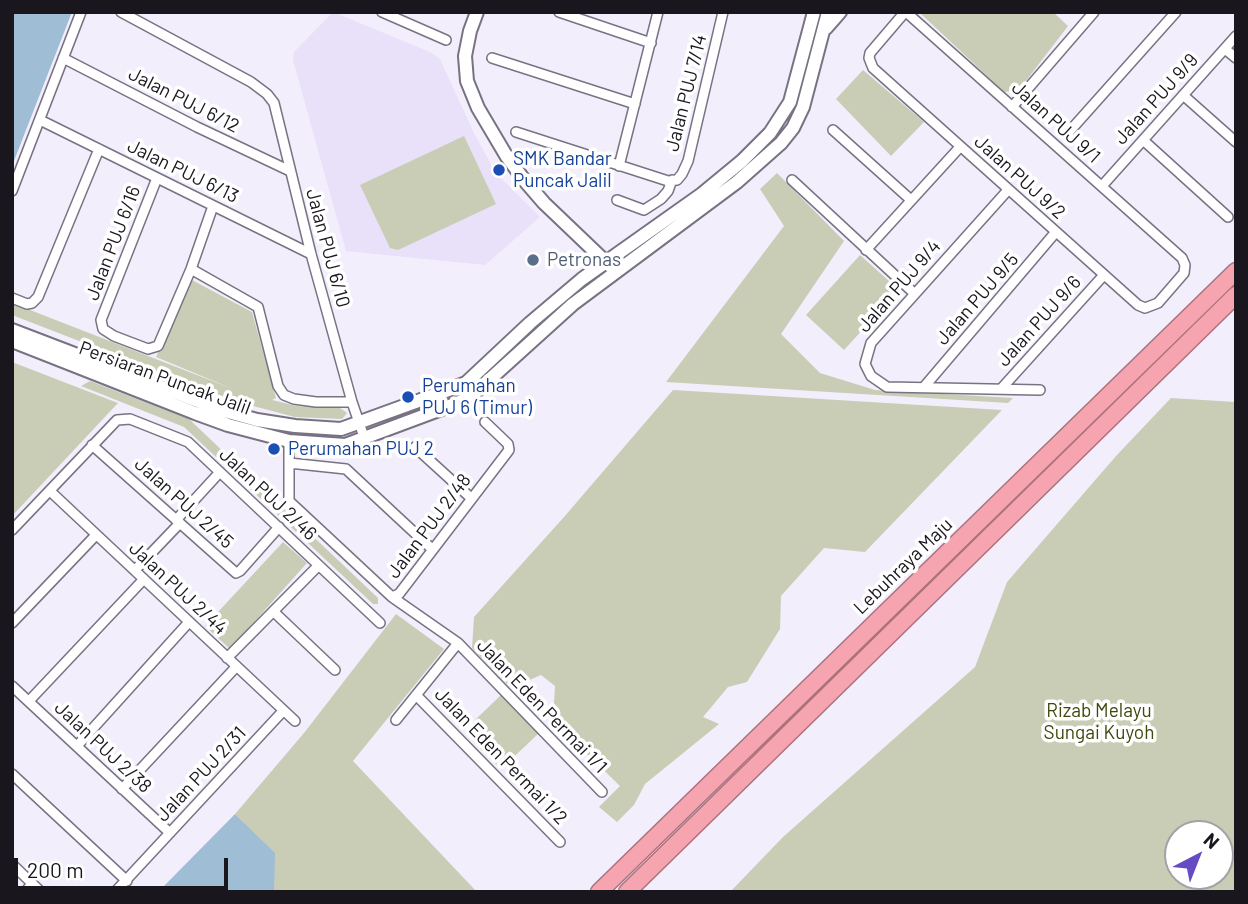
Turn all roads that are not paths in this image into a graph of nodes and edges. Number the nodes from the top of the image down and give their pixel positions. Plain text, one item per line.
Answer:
1 (81, 12) edge
2 (121, 12) edge
3 (382, 12) edge
4 (477, 12) edge
5 (559, 12) edge
6 (658, 12) edge
7 (723, 12) edge
8 (814, 12) edge
9 (828, 12) edge
10 (840, 12) edge
11 (906, 12) edge
12 (1176, 12) edge
13 (1094, 13) edge
14 (823, 31) junction
15 (1236, 36) edge
16 (446, 40) dead end
17 (651, 43) junction
18 (1225, 49) junction
19 (63, 58) junction
20 (492, 58) dead end
21 (1236, 58) edge
22 (1183, 95) junction
23 (635, 104) junction
24 (1013, 107) junction
25 (40, 120) junction
26 (833, 130) dead end
27 (516, 132) dead end
28 (1068, 133) dead end
29 (1143, 140) junction
30 (1236, 142) edge
31 (960, 147) junction
32 (99, 149) junction
33 (619, 166) junction
34 (290, 171) junction
35 (157, 178) junction
36 (674, 180) junction
37 (792, 180) dead end
38 (1102, 186) junction
39 (1008, 190) junction
40 (12, 191) edge
41 (617, 200) dead end
42 (911, 200) junction
43 (213, 206) junction
44 (1228, 217) dead end
45 (1055, 233) junction
46 (590, 245) junction
47 (622, 250) junction
48 (866, 250) junction
49 (311, 254) junction
50 (1182, 258) joint
51 (610, 266) junction
52 (191, 269) junction
53 (1236, 271) edge
54 (589, 274) junction
55 (1103, 276) junction
56 (915, 294) junction
57 (1236, 295) edge
58 (12, 298) edge
59 (12, 330) edge
60 (12, 341) edge
61 (27, 346) junction
62 (12, 347) edge
63 (924, 387) junction
64 (1001, 389) junction
65 (1040, 390) dead end
66 (352, 402) junction
67 (359, 422) junction
68 (485, 422) dead end
69 (364, 436) junction
70 (289, 441) junction
71 (92, 444) junction
72 (415, 447) dead end
73 (289, 463) junction
74 (220, 472) junction
75 (50, 491) junction
76 (471, 498) junction
77 (178, 521) junction
78 (279, 527) junction
79 (12, 530) edge
80 (96, 535) junction
81 (432, 549) junction
82 (318, 566) junction
83 (135, 570) junction
84 (144, 579) junction
85 (392, 597) junction
86 (274, 612) junction
87 (189, 622) junction
88 (12, 623) edge
89 (380, 623) dead end
90 (458, 643) junction
91 (227, 658) junction
92 (236, 667) junction
93 (335, 670) dead end
94 (12, 686) edge
95 (416, 695) junction
96 (29, 701) junction
97 (283, 710) junction
98 (396, 720) dead end
99 (295, 721) dead end
100 (77, 746) junction
101 (12, 775) edge
102 (122, 789) junction
103 (602, 792) dead end
104 (170, 833) junction
105 (560, 842) dead end
106 (12, 864) edge
107 (127, 881) junction
108 (32, 884) junction
109 (25, 892) edge
110 (41, 892) edge
111 (116, 892) edge
112 (600, 892) edge
113 (627, 892) edge

1 - 19 street
2 - 34 street, Jalan PUJ 6/10
3 - 16 street
4 - 46 main road
5 - 17 street
6 - 17 street
7 - 36 street, Jalan PUJ 7/14
8 - 47 main road, Persiaran Puncak Jalil
9 - 14 main road, Persiaran Puncak Jalil
10 - 14 main road
11 - 24 street, Jalan PUJ 9/1
11 - 31 street, Jalan PUJ 9/2
12 - 28 street
13 - 24 street
14 - 51 main road, Persiaran Puncak Jalil
15 - 18 street, Jalan PUJ 9/9
17 - 23 street
18 - 21 street
18 - 22 street, Jalan PUJ 9/9
19 - 25 street
19 - 34 street, Jalan PUJ 6/12
20 - 23 street
22 - 29 street, Jalan PUJ 9/9
22 - 30 street
23 - 33 street
24 - 38 street, Jalan PUJ 9/1
25 - 32 street, Jalan PUJ 6/13
25 - 40 street
26 - 42 street
27 - 33 street
29 - 38 street, Jalan PUJ 9/9
29 - 44 street
31 - 39 street, Jalan PUJ 9/2
31 - 42 street
32 - 35 street, Jalan PUJ 6/13
32 - 58 street
33 - 36 street
34 - 49 street, Jalan PUJ 6/10
35 - 43 street, Jalan PUJ 6/13
35 - 52 street, Jalan PUJ 6/16
36 - 41 street, Jalan PUJ 7/14
37 - 48 street
38 - 50 street, Jalan PUJ 9/1
39 - 45 street, Jalan PUJ 9/2
39 - 56 street, Jalan PUJ 9/4
42 - 48 street
43 - 49 street, Jalan PUJ 6/13
43 - 52 street
45 - 55 street, Jalan PUJ 9/2
45 - 63 street, Jalan PUJ 9/5
46 - 47 main road
46 - 51 main road
46 - 54 main road
47 - 51 main road, Persiaran Puncak Jalil
48 - 56 street
49 - 66 street, Jalan PUJ 6/10
50 - 55 street, Jalan PUJ 9/2
51 - 54 main road, Persiaran Puncak Jalil
51 - 69 main road, Persiaran Puncak Jalil
52 - 66 street
53 - 112 highway, Lebuhraya Maju
54 - 67 main road, Persiaran Puncak Jalil
55 - 64 street, Jalan PUJ 9/6
56 - 63 street, Jalan PUJ 9/4
57 - 113 highway, Lebuhraya Maju
59 - 67 main road, Persiaran Puncak Jalil
60 - 61 main road, Persiaran Puncak Jalil
61 - 62 main road
61 - 70 main road, Persiaran Puncak Jalil
63 - 64 street, Jalan PUJ 9/4
64 - 65 street, Jalan PUJ 9/4
66 - 67 street, Jalan PUJ 6/10
67 - 69 street, Jalan PUJ 6/10
68 - 76 street, Jalan PUJ 2/48
69 - 70 main road, Persiaran Puncak Jalil
70 - 73 street, Jalan PUJ 2/48
71 - 74 street, Jalan PUJ 2/46
71 - 75 street
71 - 77 street, Jalan PUJ 2/45
72 - 76 street
73 - 81 street
73 - 85 street, Jalan PUJ 2/48
74 - 77 street
74 - 78 street, Jalan PUJ 2/46
75 - 79 street
75 - 80 street, Jalan PUJ 2/44
76 - 81 street, Jalan PUJ 2/48
77 - 78 street, Jalan PUJ 2/45
77 - 83 street
78 - 82 street, Jalan PUJ 2/46
80 - 83 street, Jalan PUJ 2/44
80 - 88 street
81 - 85 street, Jalan PUJ 2/48
82 - 86 street
82 - 89 street, Jalan PUJ 2/46
83 - 84 street, Jalan PUJ 2/44
84 - 87 street, Jalan PUJ 2/44
84 - 96 street
85 - 90 street, Jalan Eden Permai 1/1
86 - 91 street
86 - 93 street
87 - 91 street, Jalan PUJ 2/44
87 - 100 street
90 - 95 street
90 - 103 street, Jalan Eden Permai 1/1
91 - 92 street, Jalan PUJ 2/44
92 - 97 street, Jalan PUJ 2/44
92 - 102 street
94 - 96 street, Jalan PUJ 2/38
95 - 98 street
95 - 105 street, Jalan Eden Permai 1/2
96 - 100 street, Jalan PUJ 2/38
97 - 99 street, Jalan PUJ 2/44
97 - 104 street, Jalan PUJ 2/31
100 - 102 street, Jalan PUJ 2/38
101 - 107 street
102 - 104 street, Jalan PUJ 2/38
104 - 107 street, Jalan PUJ 2/31
106 - 108 street
107 - 111 street, Jalan PUJ 2/31
108 - 109 street
108 - 110 street

